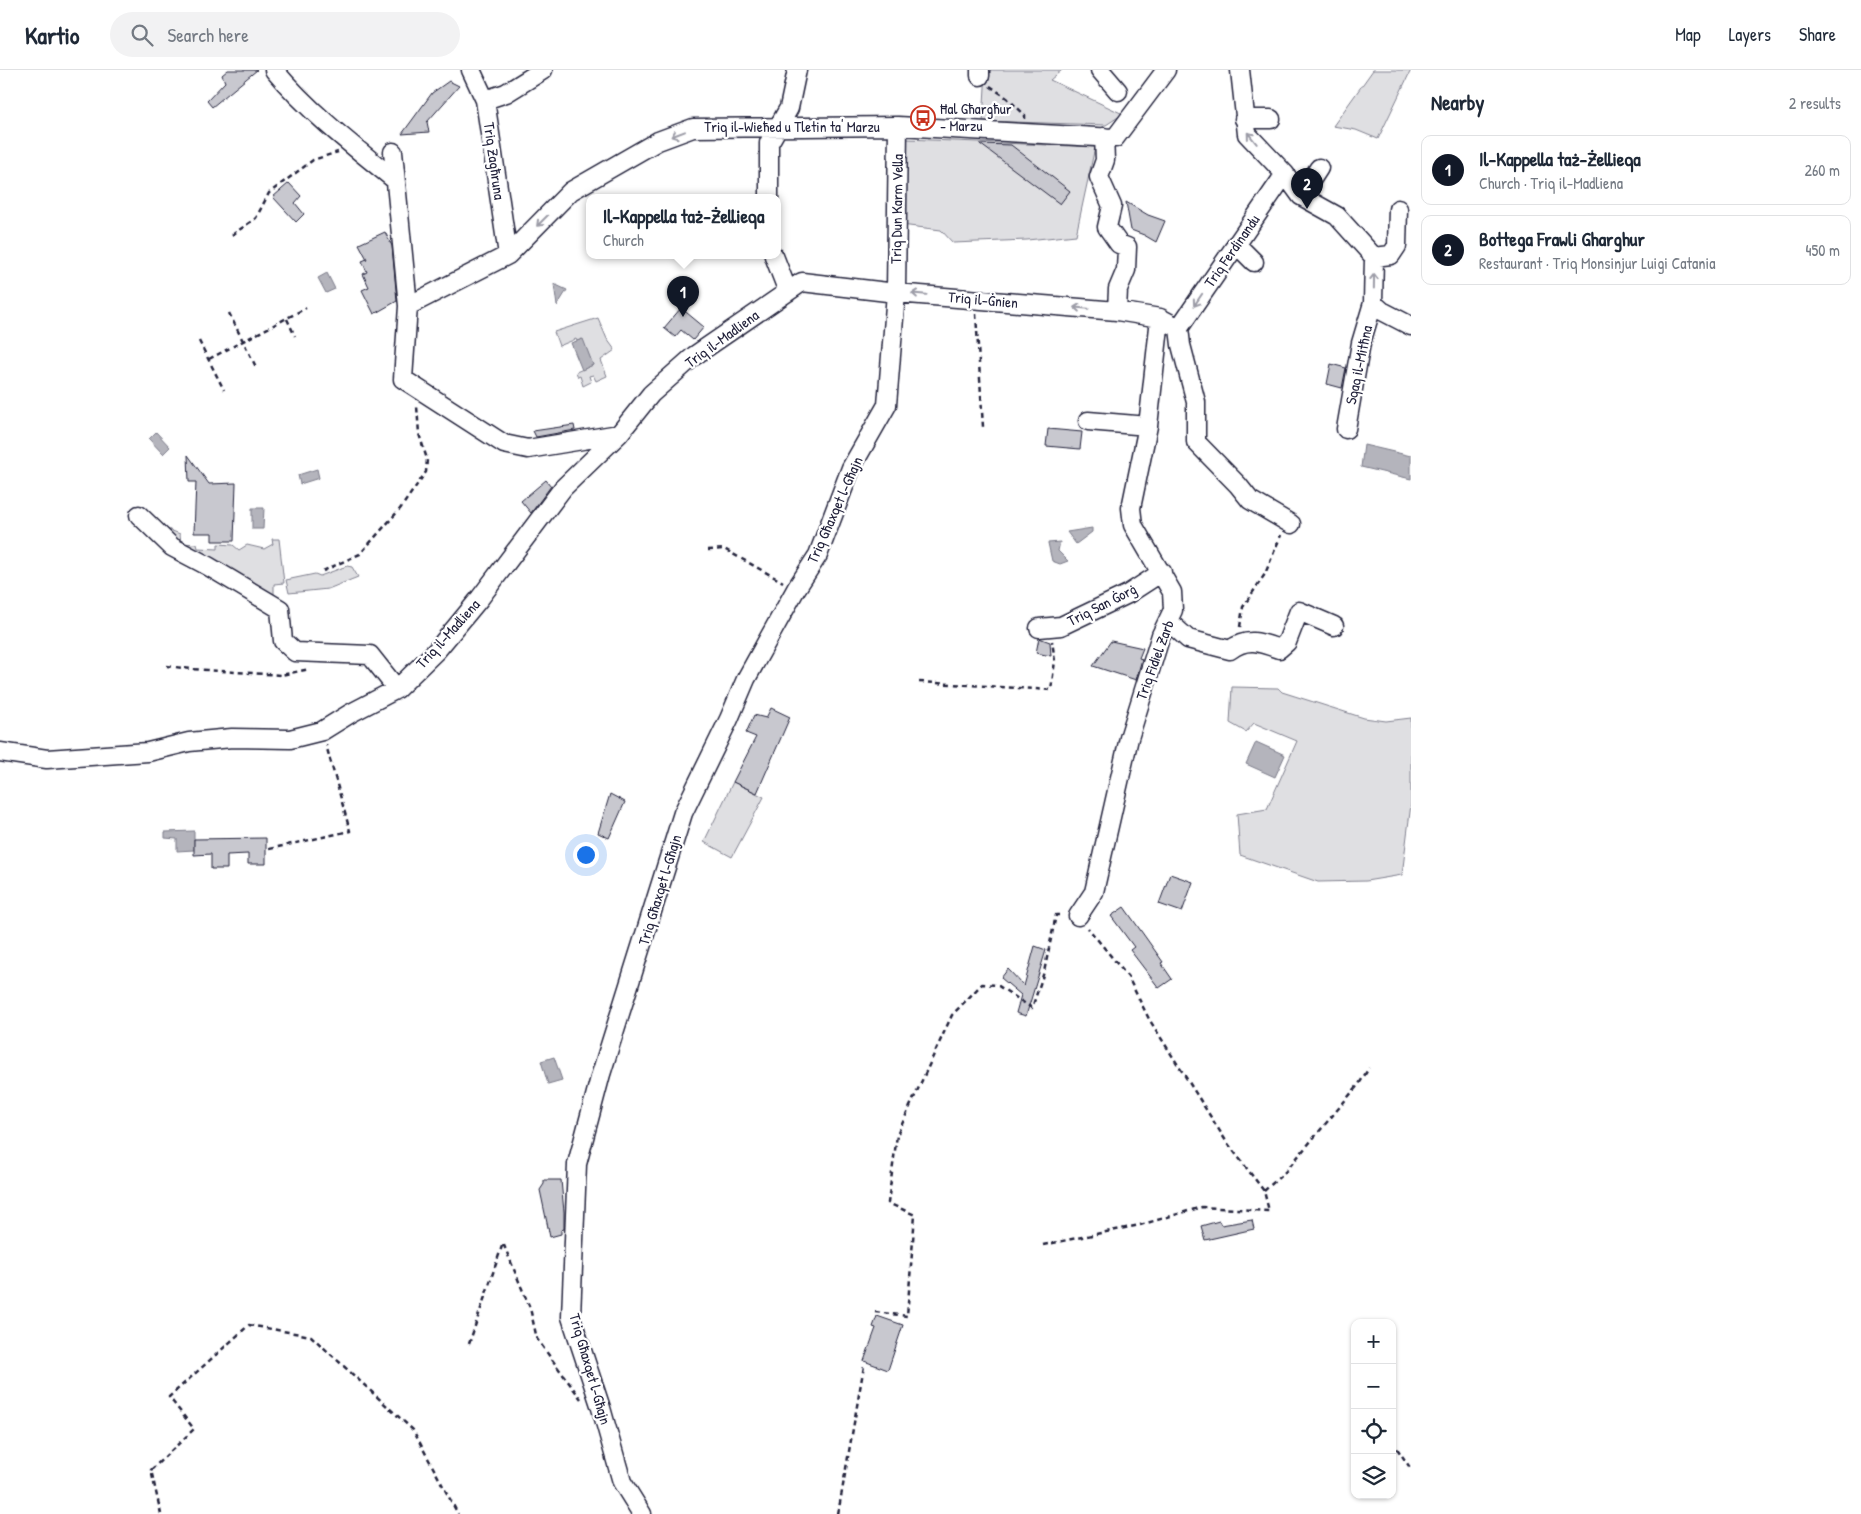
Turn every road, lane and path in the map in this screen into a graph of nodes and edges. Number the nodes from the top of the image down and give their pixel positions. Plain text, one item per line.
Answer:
1 (274, 70) edge
2 (471, 70) edge
3 (543, 70) edge
4 (797, 70) edge
5 (1100, 70) edge
6 (1166, 70) edge
7 (1240, 70) edge
8 (980, 73) edge
9 (1118, 91) dead end
10 (485, 100) junction
11 (1244, 119) junction
12 (1271, 119) dead end
13 (898, 126) junction
14 (778, 127) junction
15 (1028, 133) junction
16 (1104, 137) junction
17 (355, 147) junction
18 (393, 152) dead end
19 (1319, 168) dead end
20 (1285, 174) junction
21 (396, 180) junction
22 (769, 194) edge
23 (1301, 196) junction
24 (1398, 209) dead end
25 (232, 235) dead end
26 (1236, 244) junction
27 (508, 255) junction
28 (1374, 257) junction
29 (775, 259) edge
30 (1254, 262) dead end
31 (788, 292) junction
32 (896, 292) junction
33 (975, 299) junction
34 (1373, 302) junction
35 (408, 306) junction
36 (306, 308) dead end
37 (1117, 311) junction
38 (229, 314) dead end
39 (286, 318) junction
40 (1160, 318) junction
41 (1411, 326) edge
42 (1179, 328) junction
43 (295, 336) dead end
44 (199, 341) dead end
45 (243, 341) junction
46 (209, 359) junction
47 (258, 369) dead end
48 (224, 390) dead end
49 (419, 390) junction
50 (1088, 421) dead end
51 (1148, 426) junction
52 (983, 427) dead end
53 (1346, 429) dead end
54 (618, 434) junction
55 (139, 516) dead end
56 (1286, 530) joint
57 (708, 550) dead end
58 (323, 571) dead end
59 (1162, 572) junction
60 (796, 588) junction
61 (1168, 621) junction
62 (1334, 626) dead end
63 (1045, 628) joint
64 (1238, 644) junction
65 (167, 666) dead end
66 (316, 668) dead end
67 (920, 682) dead end
68 (397, 689) junction
69 (322, 731) junction
70 (0, 752) edge
71 (269, 849) dead end
72 (1078, 916) junction
73 (1368, 1068) dead end
74 (1264, 1191) junction
75 (1043, 1245) dead end
76 (875, 1312) dead end
77 (469, 1344) dead end
78 (864, 1366) dead end
79 (601, 1408) junction
80 (1396, 1447) edge
81 (1411, 1469) edge
82 (161, 1514) edge
83 (458, 1514) edge
84 (642, 1514) edge
85 (838, 1514) edge

1 - 17 street
2 - 10 street, Triq Zagħruna
3 - 10 street
4 - 14 street
5 - 9 street
6 - 16 street
7 - 11 street
8 - 15 path
10 - 27 street, Triq Zagħruna
11 - 12 street
20 -> 11 street
13 - 14 street, Triq il-Wieħed u Tletin ta' Marzu
13 - 15 street, Triq il-Wieħed u Tletin ta' Marzu
13 - 32 street, Triq Dun Karm Vella
14 - 22 street
14 -> 27 street, Triq il-Wieħed u Tletin ta' Marzu
15 - 16 street, Triq il-Wieħed u Tletin ta' Marzu
16 - 37 street
17 - 21 street
17 - 25 path
18 - 21 street
19 - 23 street
20 - 23 street
20 - 26 street, Triq Ferdinandu
21 - 35 street
23 - 28 street
24 - 28 street
26 - 30 street
26 -> 42 street, Triq Ferdinandu
27 - 35 street, Triq il-Wieħed u Tletin ta' Marzu
34 -> 28 street, Sqaq il-Mitħna
29 - 31 street
31 - 32 street, Triq il-Ġnien
31 - 54 street, Triq il-Madliena
33 -> 32 street, Triq il-Ġnien
32 - 60 street, Triq Għaxqet l-Għajn
37 -> 33 street, Triq il-Ġnien
33 - 52 path
34 - 41 street
34 - 53 street, Sqaq il-Mitħna
35 - 49 street
36 - 39 path
37 - 40 street, Triq il-Ġnien
38 - 45 path
39 - 43 path
39 - 45 path
40 - 42 street, Triq il-Ġnien
40 - 51 street, Triq Fidiel Zarb
42 - 56 street
44 - 46 path
45 - 46 path
45 - 47 path
46 - 48 path
49 - 54 street
49 - 58 path
50 - 51 street
51 - 59 street, Triq Fidiel Zarb
54 - 68 street, Triq il-Madliena
55 - 68 street
56 - 64 path
57 - 60 path
59 - 61 street, Triq Fidiel Zarb
59 - 63 street, Triq San Ġorġ
60 - 79 street, Triq Għaxqet l-Għajn
61 - 64 street
61 - 72 street, Triq Fidiel Zarb
62 - 64 street
63 - 67 path
65 - 66 path
68 - 69 street, Triq il-Madliena
69 - 70 street, Triq il-Madliena
69 - 71 path
72 - 74 path
72 - 76 path
73 - 74 path
74 - 75 path
77 - 79 path
78 - 85 path
79 - 84 street, Triq Għaxqet l-Għajn
80 - 81 path
82 - 83 path

